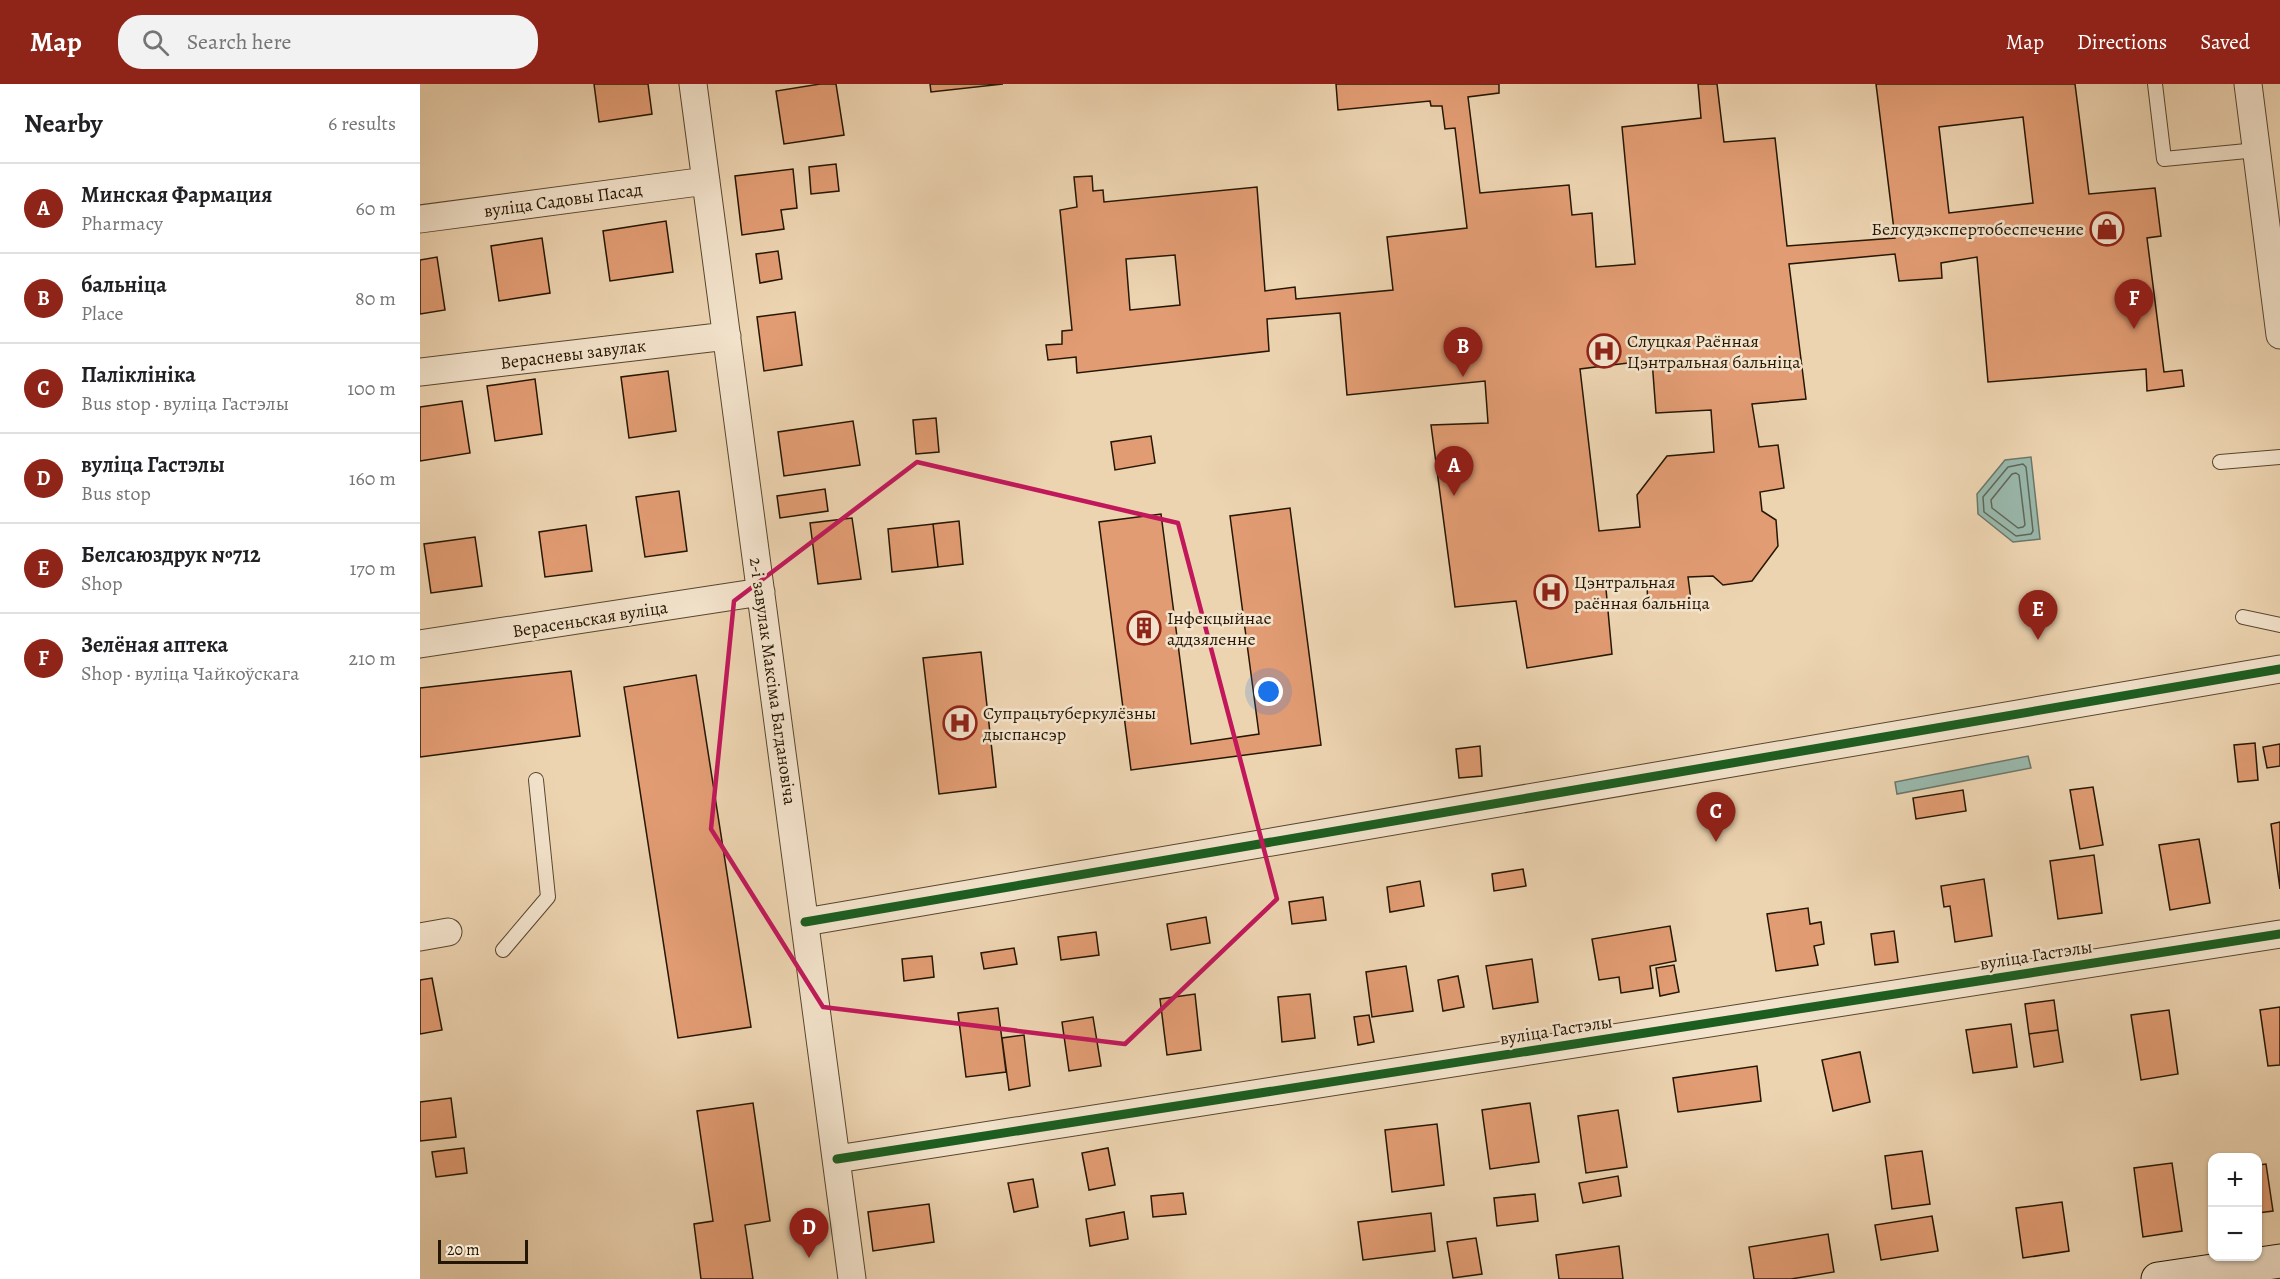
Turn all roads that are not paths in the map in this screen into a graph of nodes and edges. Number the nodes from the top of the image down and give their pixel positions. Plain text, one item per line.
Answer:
1 (693, 84) edge
2 (2155, 84) edge
3 (2248, 84) edge
4 (2257, 150) junction
5 (706, 181) junction
6 (420, 219) edge
7 (2280, 334) edge
8 (727, 336) junction
9 (420, 372) edge
10 (2280, 457) edge
11 (2220, 462) dead end
12 (761, 592) junction
13 (2243, 617) dead end
14 (2280, 626) edge
15 (420, 644) edge
16 (2280, 669) edge
17 (536, 780) dead end
18 (805, 922) junction
19 (448, 932) dead end
20 (2280, 934) edge
21 (420, 937) edge
22 (504, 950) dead end
23 (837, 1158) junction
24 (2280, 1261) edge
25 (852, 1279) edge
26 (2158, 1279) edge

1 - 5 street, 2-і завулак Максіма Багдановіча
2 - 4 lane
3 - 4 street
4 - 7 street
5 - 6 street, вуліца Садовы Пасад
5 - 8 street, 2-і завулак Максіма Багдановіча
8 - 9 street, Верасневы завулак
8 - 12 street, 2-і завулак Максіма Багдановіча
10 - 11 lane
12 - 15 street, Верасеньская вуліца
12 - 18 street, 2-і завулак Максіма Багдановіча
13 - 14 lane
16 - 18 street
17 - 22 lane
18 - 23 street, 2-і завулак Максіма Багдановіча
19 - 21 street
20 - 23 street, вуліца Гастэлы
23 - 25 street, 2-і завулак Максіма Багдановіча
24 - 26 main road

